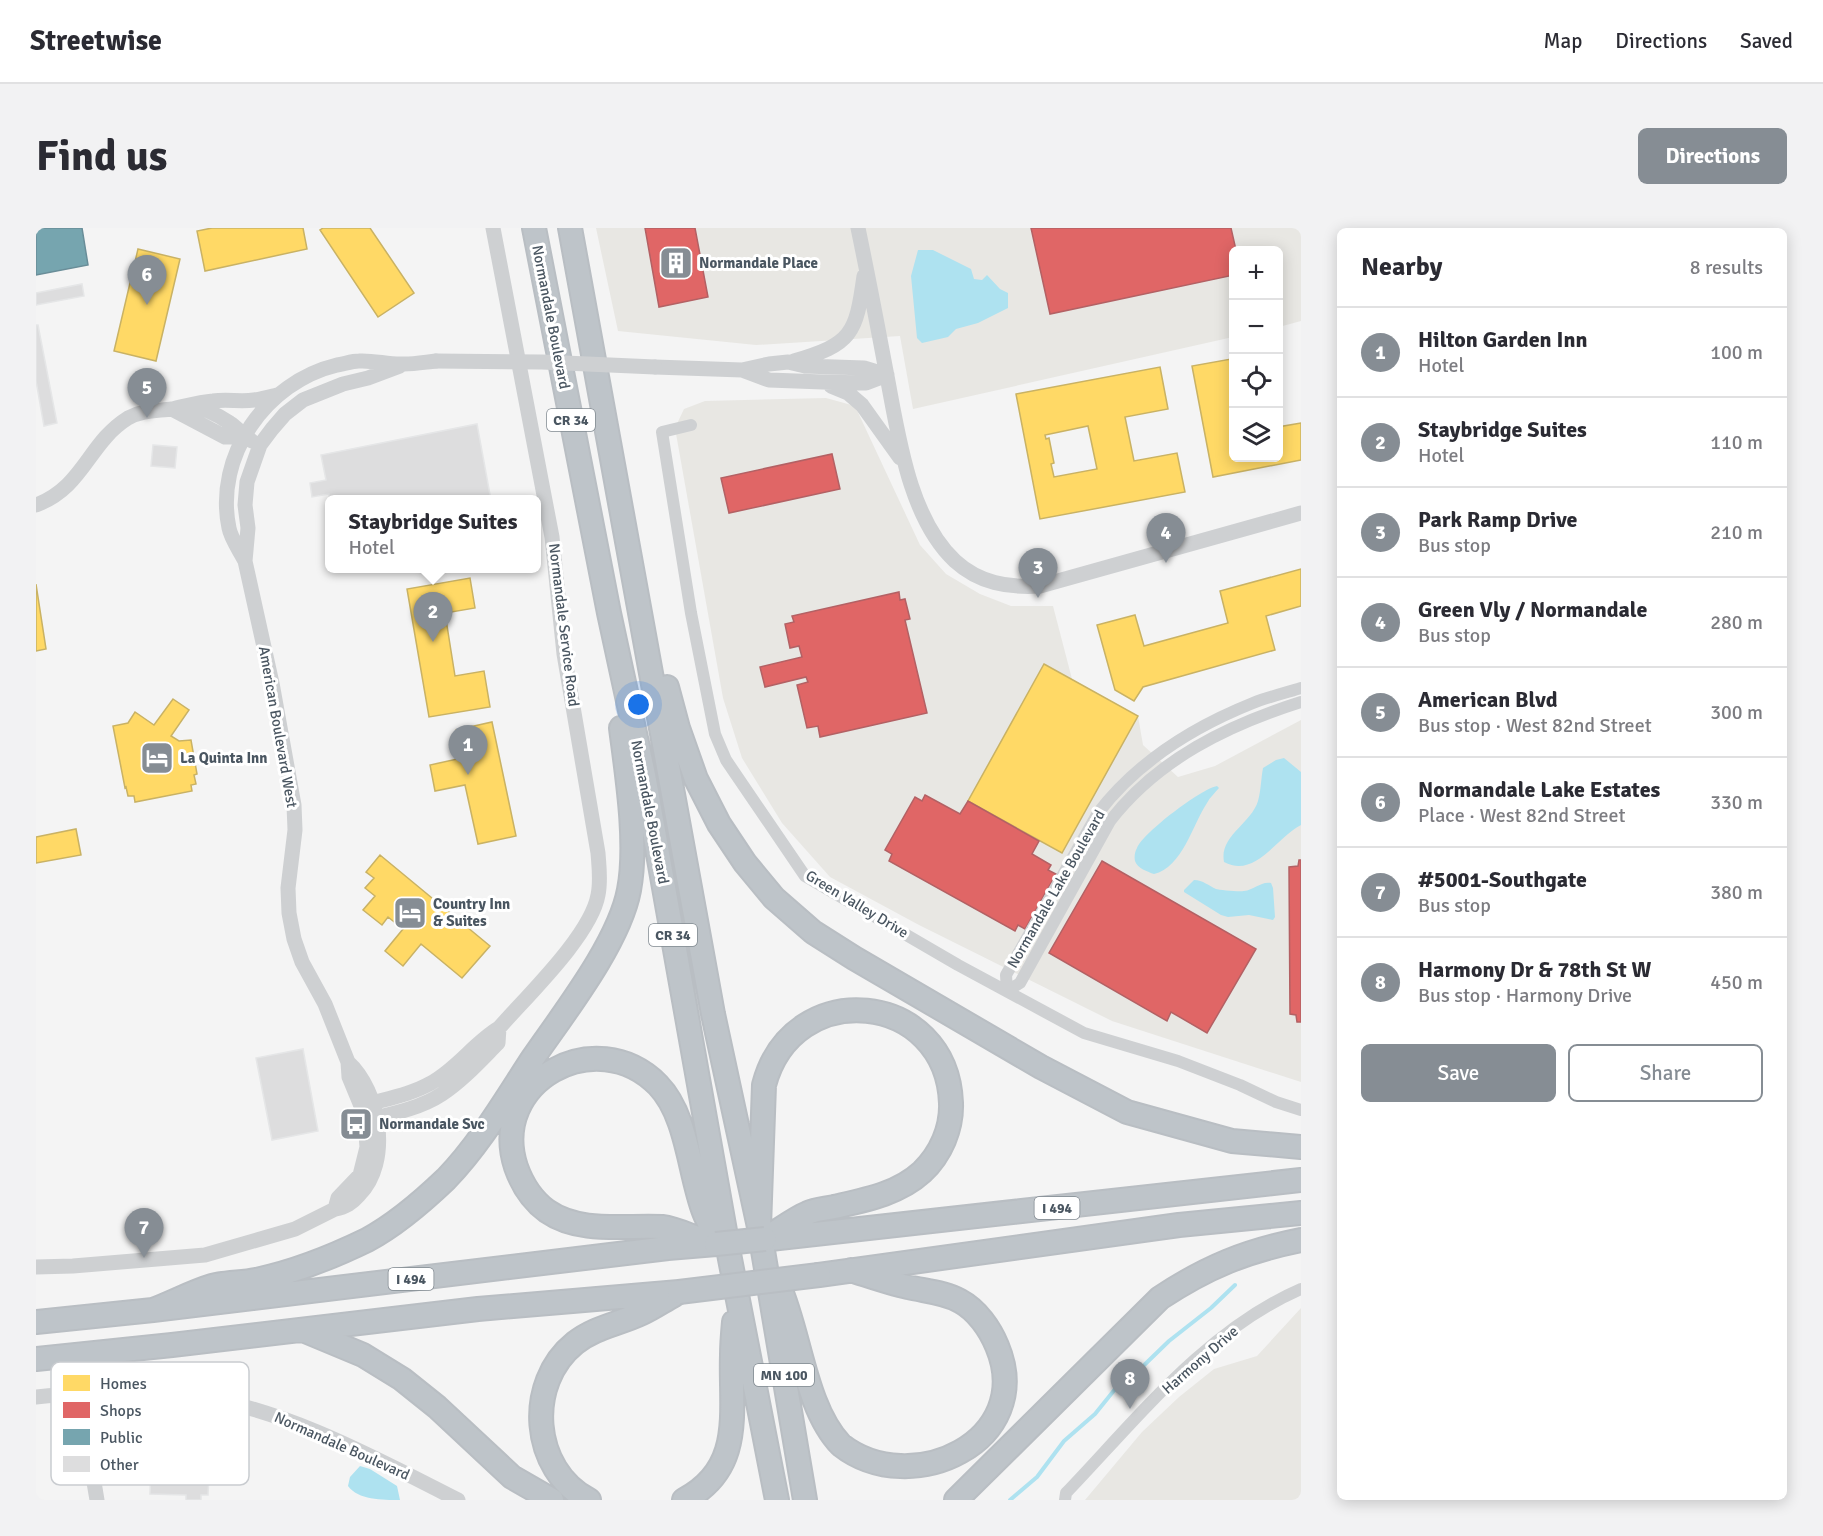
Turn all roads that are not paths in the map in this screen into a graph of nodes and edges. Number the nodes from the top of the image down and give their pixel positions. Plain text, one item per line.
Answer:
1 (494, 228) edge
2 (534, 228) edge
3 (570, 228) edge
4 (858, 228) edge
5 (865, 264) junction
6 (788, 363) junction
7 (403, 364) junction
8 (742, 370) junction
9 (886, 375) junction
10 (823, 382) junction
11 (277, 395) junction
12 (188, 405) junction
13 (172, 409) junction
14 (691, 425) dead end
15 (244, 436) junction
16 (260, 445) junction
17 (905, 465) junction
18 (36, 505) edge
19 (1301, 513) edge
20 (623, 520) junction
21 (245, 561) junction
22 (609, 613) junction
23 (1301, 688) edge
24 (1301, 702) edge
25 (1007, 991) junction
26 (1301, 1110) edge
27 (368, 1112) junction
28 (1301, 1147) edge
29 (1301, 1180) edge
30 (1301, 1213) edge
31 (667, 1238) junction
32 (763, 1238) junction
33 (1301, 1240) edge
34 (723, 1252) junction
35 (36, 1267) edge
36 (851, 1270) junction
37 (1301, 1289) edge
38 (737, 1291) junction
39 (679, 1292) junction
40 (153, 1310) junction
41 (36, 1322) edge
42 (299, 1329) junction
43 (36, 1359) edge
44 (51, 1396) edge
45 (36, 1397) edge
46 (249, 1408) edge
47 (94, 1485) edge
48 (97, 1500) edge
49 (459, 1500) edge
50 (552, 1500) edge
51 (589, 1500) edge
52 (684, 1500) edge
53 (777, 1500) edge
54 (805, 1500) edge
55 (956, 1500) edge
56 (1065, 1500) edge

1 - 27 street, Normandale Service Road
2 - 22 highway, Normandale Boulevard / CR 34
3 - 20 highway, Normandale Boulevard / CR 34
4 - 5 street
5 - 6 street
5 - 9 street
6 - 8 street, American Boulevard West
6 - 9 street, American Boulevard West
7 - 8 street, American Boulevard West, bridge
7 - 11 street, American Boulevard West
7 - 16 street, American Boulevard West
8 - 10 street, American Boulevard West
9 - 10 street, American Boulevard West
9 - 17 street
10 - 17 street
11 - 12 street
11 - 15 street, American Boulevard West
12 - 13 street
12 - 15 street
13 - 15 street
13 - 18 street
14 - 25 street, Green Valley Drive
15 - 16 street
15 - 21 street, American Boulevard West
16 - 21 street, American Boulevard West
17 - 19 street
20 - 28 highway
20 - 32 highway, Normandale Boulevard / CR 34
21 - 27 street, American Boulevard West
22 - 34 highway, Normandale Boulevard / CR 34
22 - 40 highway
23 - 25 street, Normandale Lake Boulevard
24 - 25 street, Normandale Lake Boulevard
25 - 26 street, Green Valley Drive
27 - 35 street, American Boulevard West
29 - 32 highway, I 494
30 - 36 highway, I 494
31 - 34 highway
31 - 34 highway
31 - 40 highway, I 494
32 - 32 highway
32 - 34 highway, I 494, bridge
32 - 36 highway
32 - 54 highway, MN 100
33 - 55 highway
34 - 38 highway, Normandale Boulevard / CR 34
36 - 39 highway, I 494, bridge
37 - 56 street, Harmony Drive
38 - 52 highway
38 - 53 highway, MN 100
39 - 42 highway, I 494
39 - 51 highway
40 - 41 highway, I 494
42 - 43 highway, I 494
42 - 50 highway
44 - 45 street, Normandale Boulevard
46 - 49 street, Normandale Boulevard
47 - 48 street

